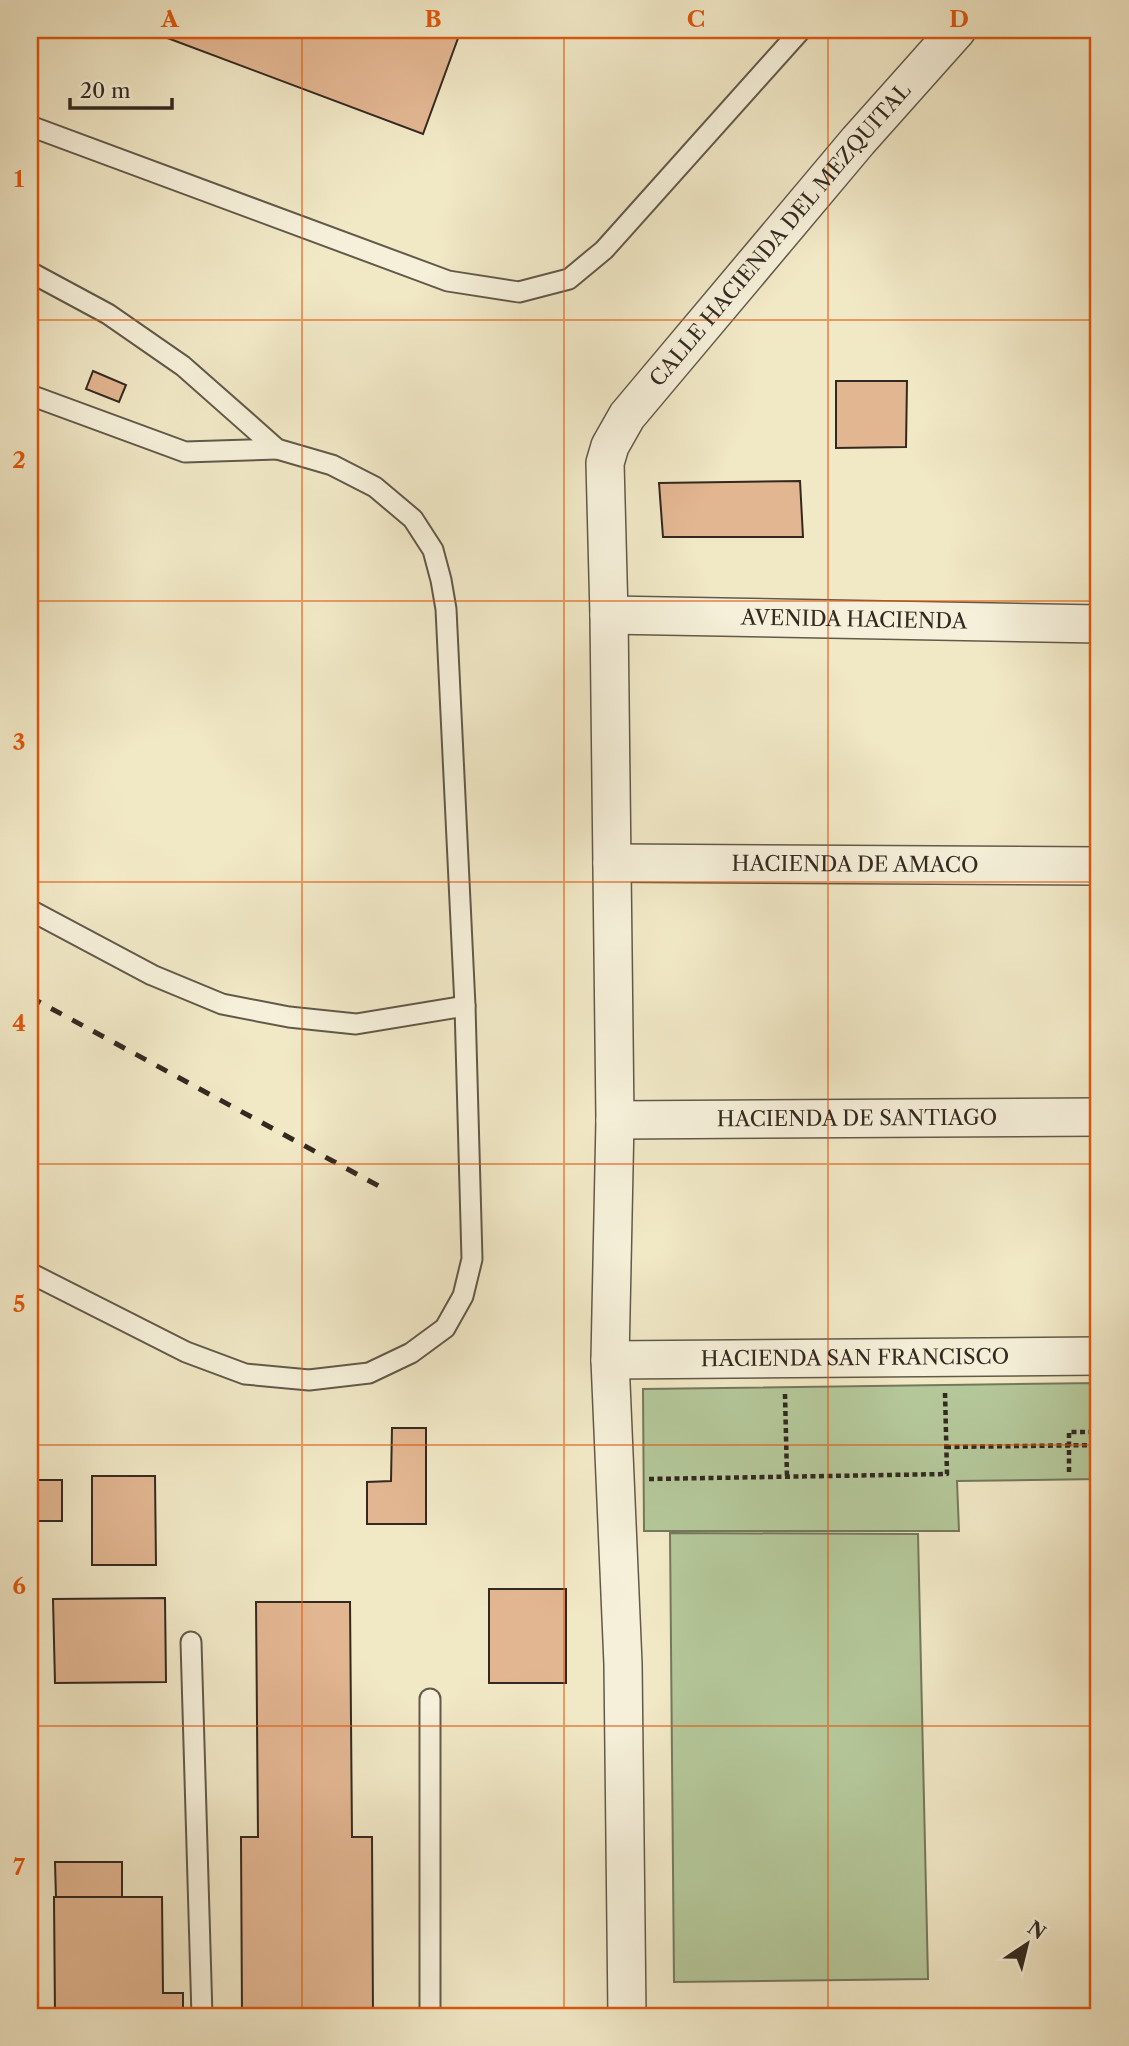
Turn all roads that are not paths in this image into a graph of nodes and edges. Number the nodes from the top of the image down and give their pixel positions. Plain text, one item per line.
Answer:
1 (801, 30) edge
2 (957, 30) edge
3 (30, 125) edge
4 (30, 272) edge
5 (30, 395) edge
6 (277, 449) junction
7 (609, 615) junction
8 (1099, 624) edge
9 (612, 863) junction
10 (1099, 866) edge
11 (30, 910) edge
12 (465, 1006) junction
13 (1099, 1117) edge
14 (615, 1119) junction
15 (30, 1273) edge
16 (1099, 1356) edge
17 (610, 1360) junction
18 (191, 1642) dead end
19 (430, 1699) dead end
20 (202, 2016) edge
21 (430, 2016) edge
22 (626, 2016) edge

1 - 3 lane
2 - 7 street, CALLE HACIENDA DEL MEZQUITAL
4 - 6 lane
5 - 6 lane
6 - 12 lane
7 - 8 street, AVENIDA HACIENDA
7 - 9 street
9 - 10 street, HACIENDA DE AMACO
9 - 14 street
11 - 12 lane
12 - 15 lane
13 - 14 street, HACIENDA DE SANTIAGO
14 - 17 street
16 - 17 street, HACIENDA SAN FRANCISCO
17 - 22 street
18 - 20 lane
19 - 21 lane

